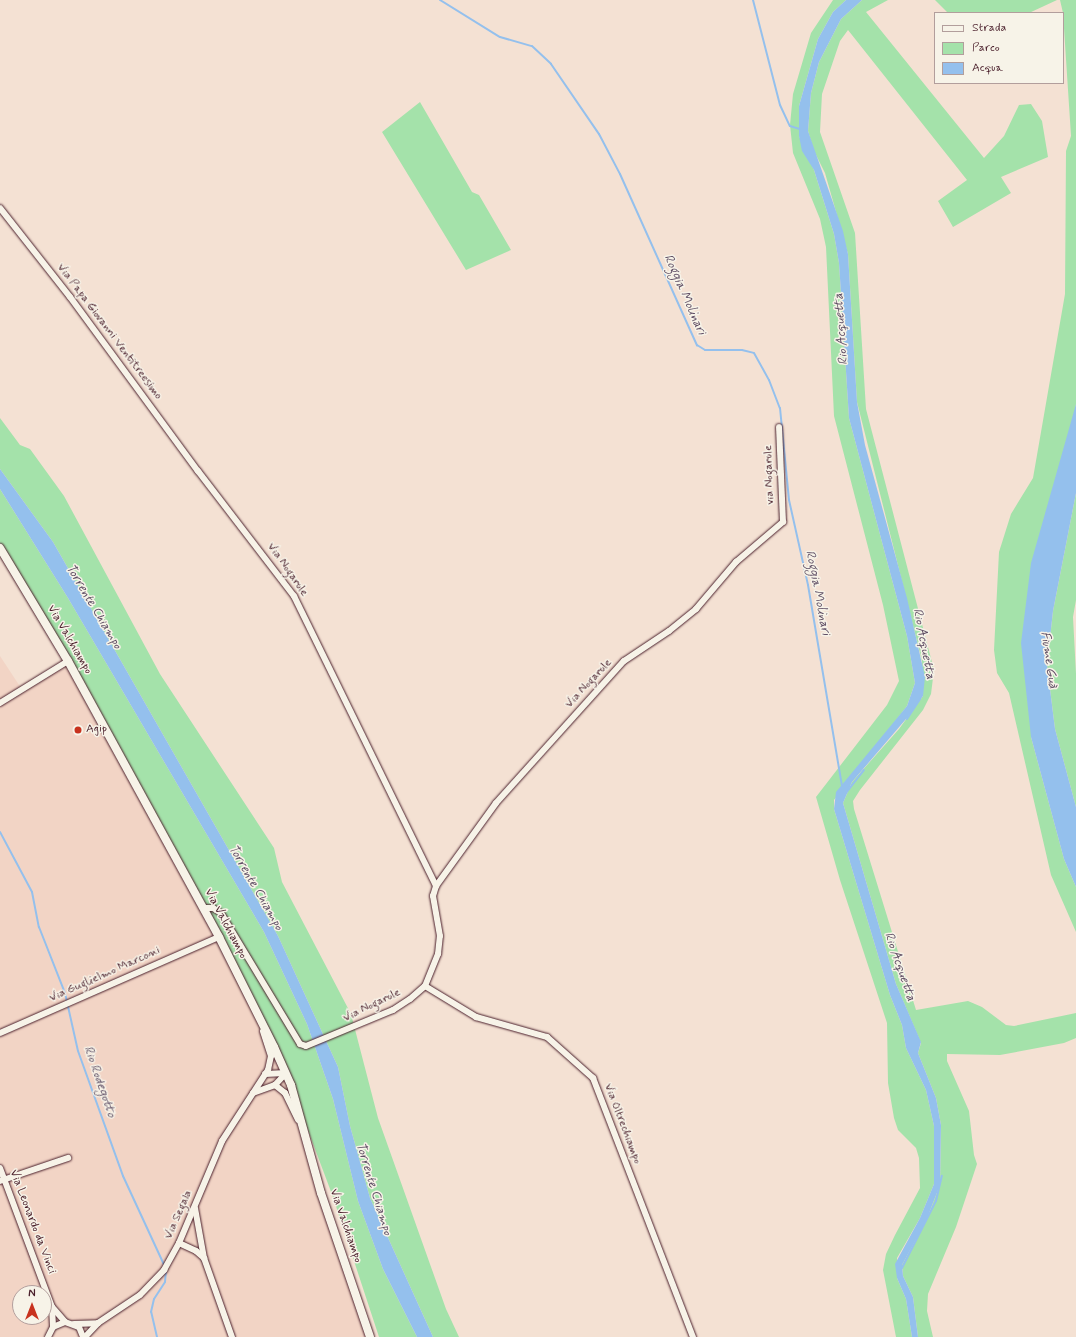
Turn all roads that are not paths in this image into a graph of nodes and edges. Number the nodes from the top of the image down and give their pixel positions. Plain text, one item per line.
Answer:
1 (0, 208) edge
2 (779, 427) dead end
3 (198, 471) joint
4 (783, 522) joint
5 (0, 548) edge
6 (68, 661) junction
7 (0, 703) edge
8 (436, 886) junction
9 (203, 908) junction
10 (219, 937) junction
11 (425, 986) junction
12 (258, 1014) junction
13 (0, 1033) edge
14 (286, 1073) junction
15 (264, 1074) junction
16 (275, 1085) junction
17 (253, 1093) junction
18 (305, 1134) junction
19 (68, 1158) dead end
20 (0, 1168) edge
21 (2, 1180) edge
22 (195, 1208) junction
23 (179, 1243) junction
24 (204, 1258) junction
25 (43, 1285) edge
26 (52, 1307) joint
27 (66, 1322) junction
28 (98, 1323) junction
29 (74, 1324) junction
30 (53, 1327) junction
31 (48, 1337) edge
32 (84, 1337) edge
33 (232, 1337) edge
34 (370, 1337) edge
35 (693, 1337) edge

1 - 3 street, Via Papa Giovanni Ventitreesimo
2 - 4 street, via Nogarole
3 - 8 street, Via Nogarole
4 - 8 street, Via Nogarole
5 - 6 main road, Via Valchiampo
6 - 7 street
6 - 9 main road, Via Valchiampo
8 - 11 street
9 - 10 main road, Via Valchiampo
9 - 11 street, Via Nogarole
10 - 12 main road, Via Valchiampo
10 - 13 street, Via Guglielmo Marconi
11 - 35 street, Via Oltrechiampo
12 - 14 main road, Via Valchiampo
12 - 15 street, Via Segala
14 - 15 street
14 - 16 street
14 - 18 main road, Via Valchiampo
15 - 17 street, Via Segala
16 - 17 street
16 - 18 street
17 - 22 street, Via Segala
18 - 34 main road, Via Valchiampo
19 - 21 street
20 - 21 street, Via Leonardo da Vinci
21 - 25 street, Via Leonardo da Vinci
22 - 23 street, Via Segala
22 - 24 street
23 - 24 street
23 - 28 street, Via Segala
24 - 33 street
26 - 27 street, Via Leonardo da Vinci
26 - 30 street, Via Leonardo da Vinci
27 - 29 street
27 - 30 street
28 - 29 street
28 - 32 street, Via Segala
29 - 32 street, Via Segala
30 - 31 street

